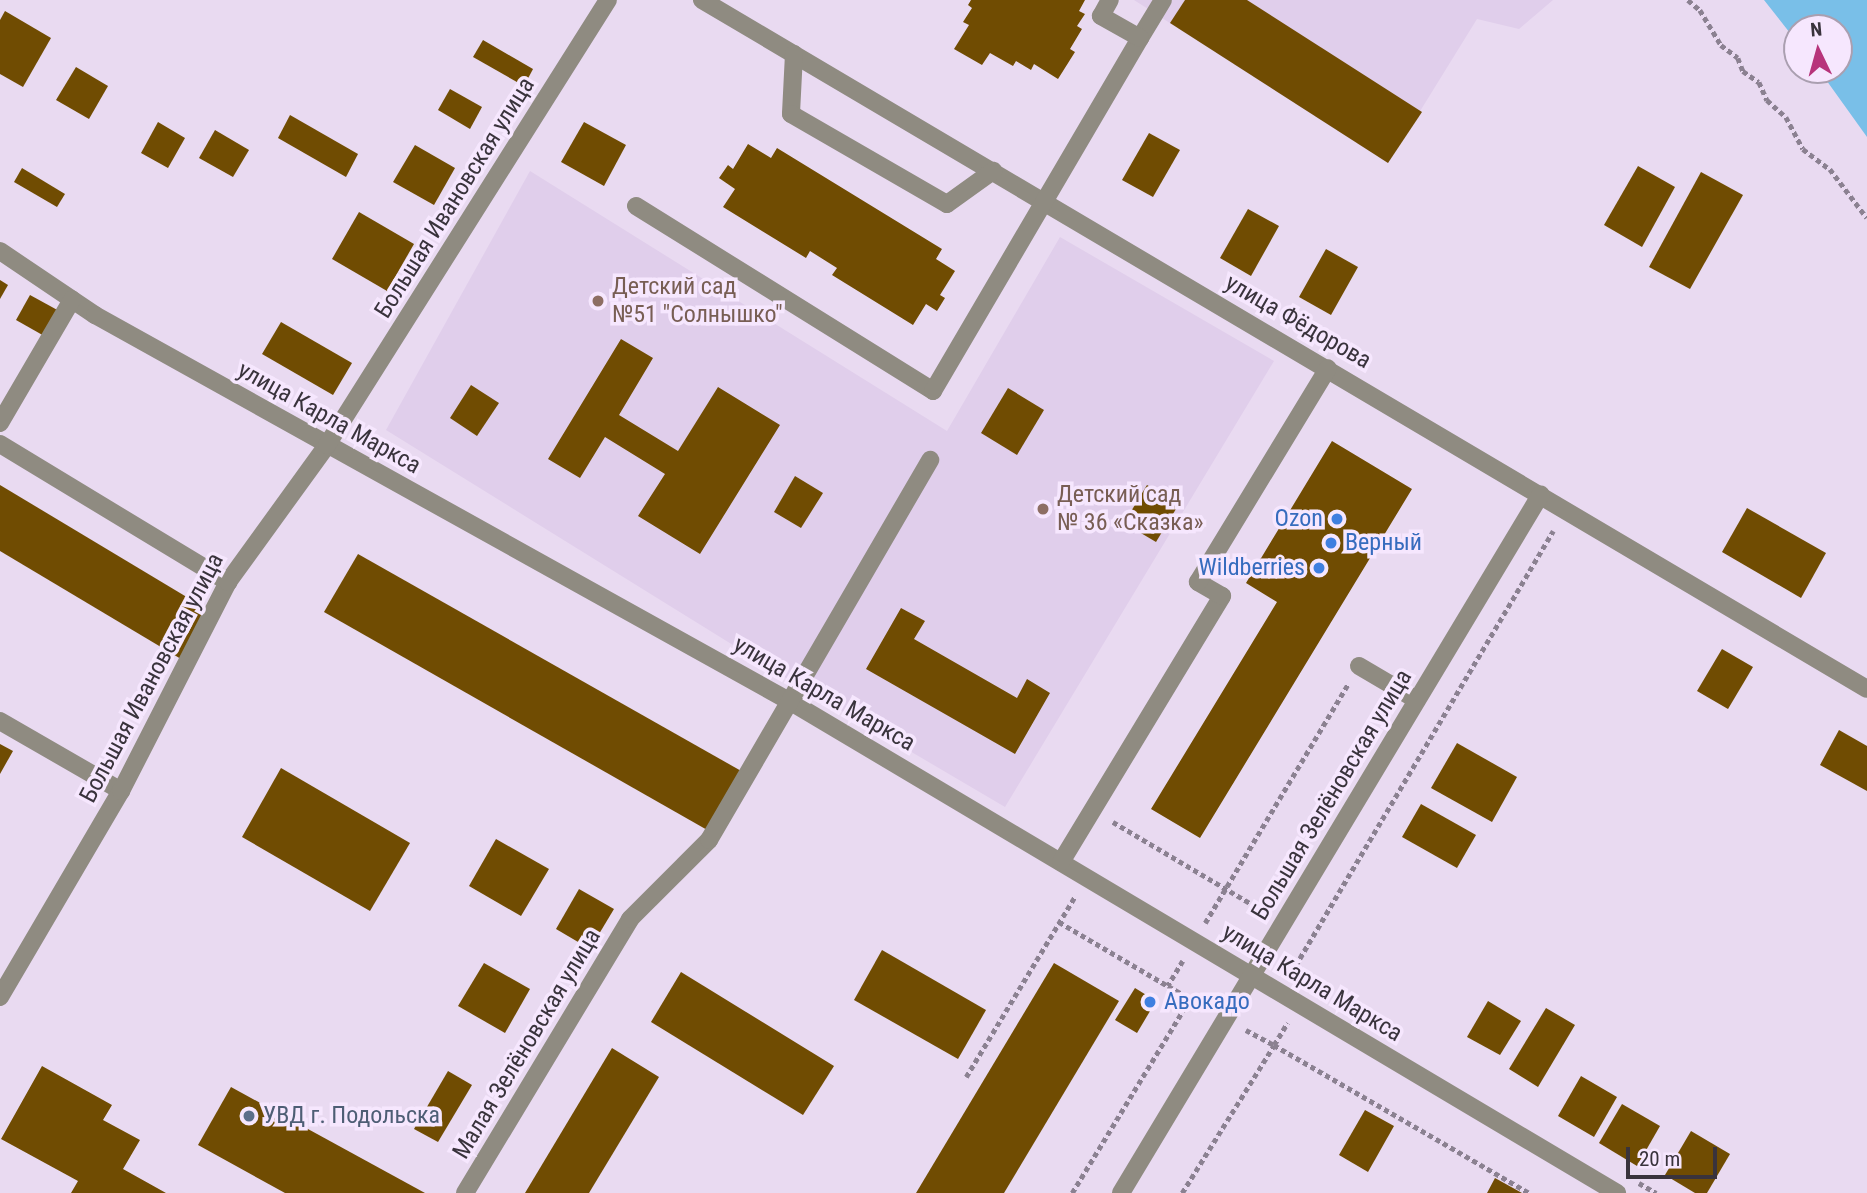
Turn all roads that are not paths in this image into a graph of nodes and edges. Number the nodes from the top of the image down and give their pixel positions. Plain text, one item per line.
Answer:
1 (608, 0) edge
2 (702, 0) edge
3 (1111, 0) edge
4 (1163, 0) edge
5 (1140, 38) junction
6 (794, 54) junction
7 (993, 171) junction
8 (1042, 200) junction
9 (636, 206) dead end
10 (0, 251) edge
11 (72, 300) junction
12 (1328, 368) junction
13 (0, 423) edge
14 (0, 444) edge
15 (327, 445) junction
16 (930, 460) dead end
17 (1541, 494) junction
18 (228, 582) junction
19 (1359, 666) road end
20 (1867, 689) edge
21 (1417, 700) junction
22 (791, 702) junction
23 (0, 721) edge
24 (121, 790) junction
25 (1061, 862) junction
26 (1252, 976) junction
27 (0, 998) edge
28 (466, 1193) edge
29 (1121, 1193) edge
30 (1617, 1193) edge

1 - 15 street, Большая Ивановская улица
2 - 6 street, улица Фёдорова
3 - 5 street
4 - 5 street
5 - 8 street
6 - 7 street, улица Фёдорова
6 - 7 street
7 - 8 street, улица Фёдорова
8 - 9 street
8 - 12 street, улица Фёдорова
10 - 11 street, улица Карла Маркса
11 - 13 street
11 - 15 street, улица Карла Маркса
12 - 17 street, улица Фёдорова
12 - 25 street
14 - 18 street
15 - 18 street, Большая Ивановская улица
15 - 22 street, улица Карла Маркса
16 - 22 street, Малая Зелёновская улица
17 - 20 street, улица Фёдорова
17 - 21 street, Большая Зелёновская улица
18 - 24 street, Большая Ивановская улица
19 - 21 street
21 - 26 street, Большая Зелёновская улица
22 - 25 street, улица Карла Маркса
22 - 28 street, Малая Зелёновская улица
23 - 24 street
24 - 27 street, Большая Ивановская улица
25 - 26 street, улица Карла Маркса
26 - 29 street, Большая Зелёновская улица
26 - 30 street, улица Карла Маркса

